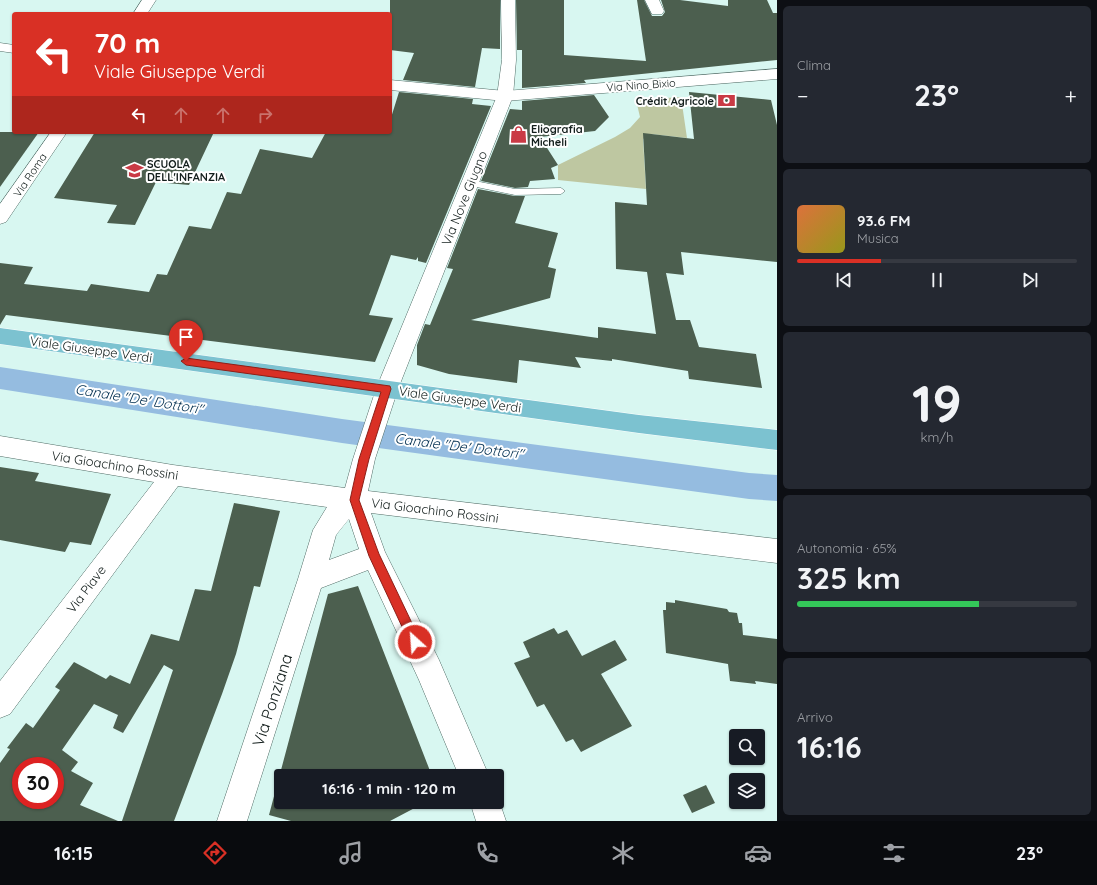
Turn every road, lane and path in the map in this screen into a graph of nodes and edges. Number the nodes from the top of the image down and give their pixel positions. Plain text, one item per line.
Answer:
1 (149, 0) edge
2 (508, 0) edge
3 (141, 12) edge
4 (0, 47) edge
5 (12, 49) edge
6 (777, 74) edge
7 (392, 85) edge
8 (505, 96) junction
9 (58, 134) edge
10 (470, 183) junction
11 (561, 191) dead end
12 (0, 218) edge
13 (0, 336) edge
14 (387, 389) junction
15 (777, 440) edge
16 (0, 446) edge
17 (173, 475) junction
18 (354, 500) junction
19 (777, 551) edge
20 (374, 556) junction
21 (311, 579) junction
22 (0, 704) edge
23 (471, 769) edge
24 (487, 809) edge
25 (232, 821) edge
26 (491, 821) edge

1 - 3 street
2 - 8 street, Via Nove Giugno
4 - 5 street
6 - 8 street, Via Nino Bixio
7 - 8 street, Via Nino Bixio
8 - 10 street, Via Nove Giugno
9 - 12 street, Via Roma
10 - 11 lane
10 - 14 street, Via Nove Giugno
13 - 14 main road, Viale Giuseppe Verdi
14 - 15 main road, Viale Giuseppe Verdi
14 - 18 street, Via Nove Giugno
16 - 17 street, Via Gioachino Rossini
17 - 18 street, Via Gioachino Rossini
17 - 22 street, Via Piave
18 - 19 street, Via Gioachino Rossini
18 - 20 street
18 - 21 street, Via Ponziana
20 - 21 street
20 - 23 street
21 - 25 street, Via Ponziana
24 - 26 street

